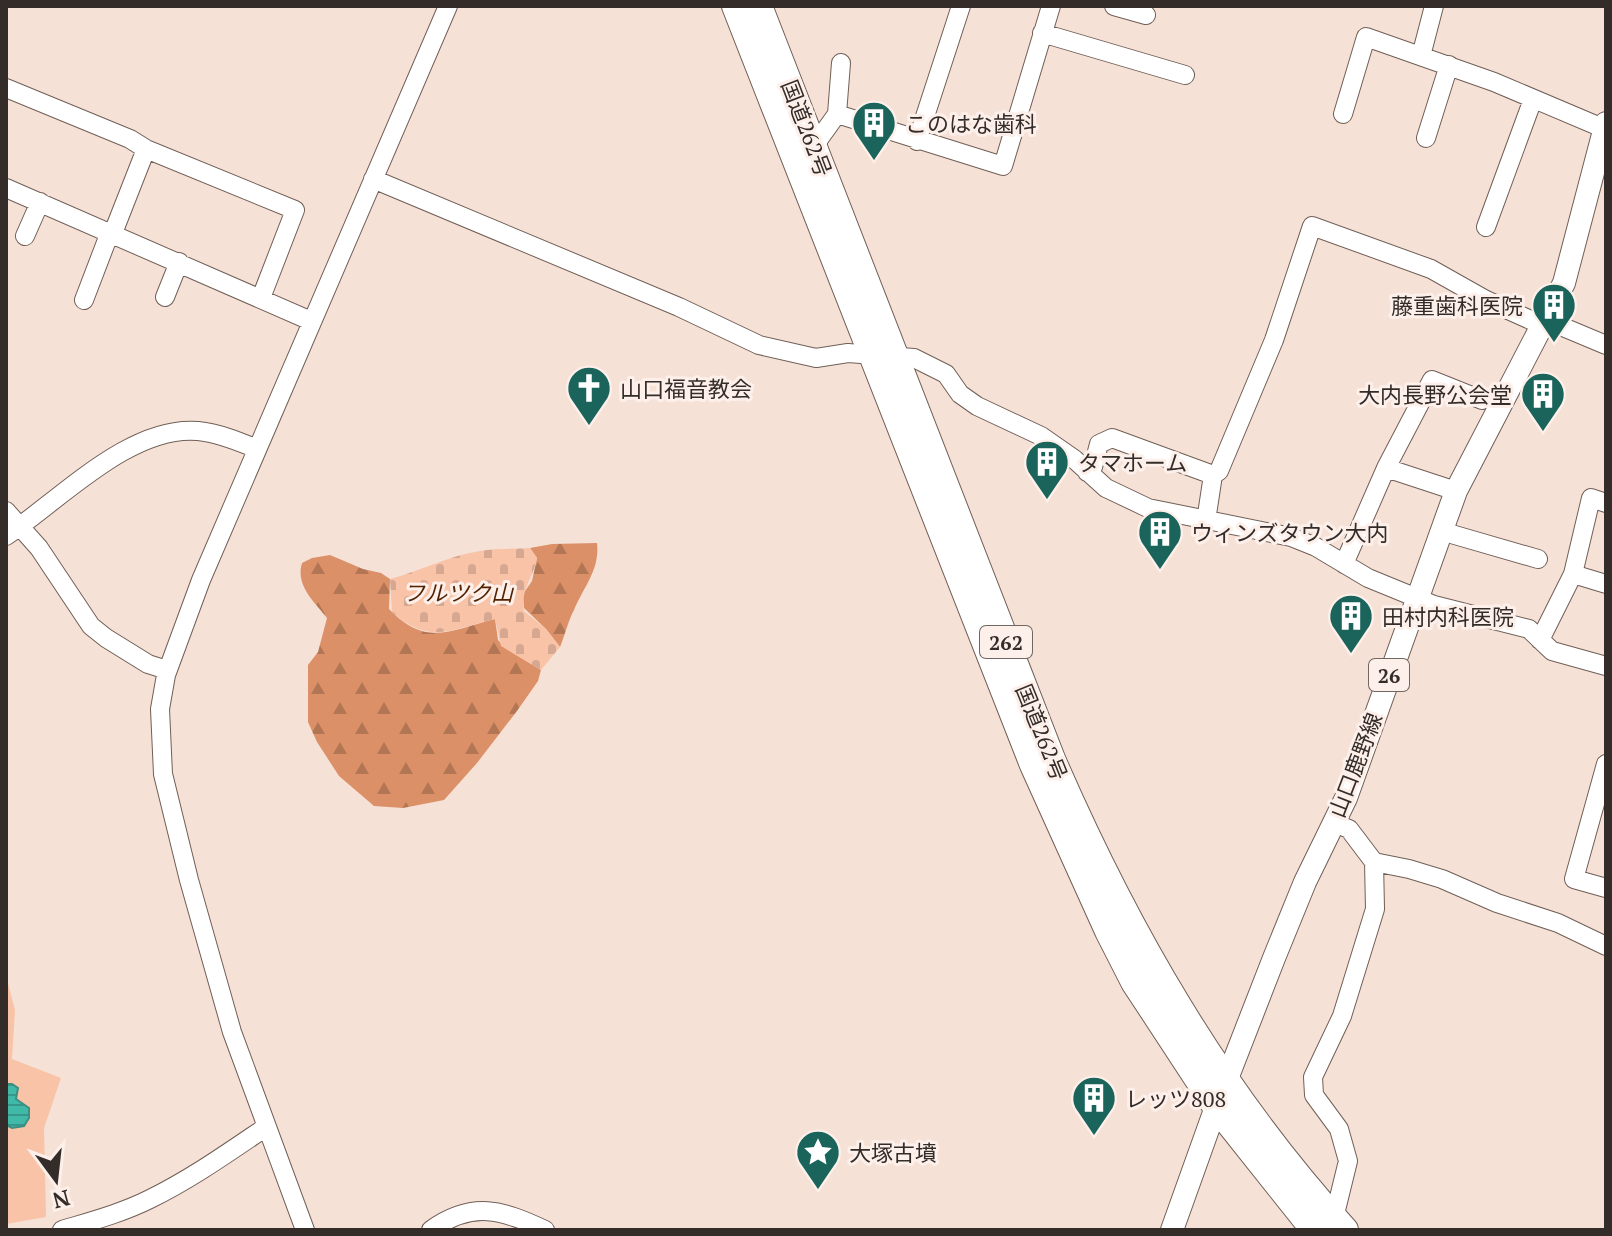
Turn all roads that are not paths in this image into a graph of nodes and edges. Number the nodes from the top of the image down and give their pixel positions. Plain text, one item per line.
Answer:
1 (448, 6) edge
2 (735, 6) edge
3 (759, 6) edge
4 (961, 6) edge
5 (1051, 6) edge
6 (1114, 6) edge
7 (1434, 6) edge
8 (1146, 15) dead end
9 (1042, 33) junction
10 (1421, 56) junction
11 (841, 63) dead end
12 (1449, 65) junction
13 (1185, 75) dead end
14 (6, 88) edge
15 (1533, 99) junction
16 (837, 114) junction
17 (1343, 114) dead end
18 (1605, 126) edge
19 (1426, 138) dead end
20 (917, 141) junction
21 (146, 149) junction
22 (804, 151) junction
23 (373, 179) junction
24 (6, 188) edge
25 (40, 202) junction
26 (1486, 227) dead end
27 (112, 233) junction
28 (25, 236) dead end
29 (179, 262) junction
30 (165, 297) dead end
31 (261, 298) junction
32 (84, 300) dead end
33 (311, 321) junction
34 (1544, 326) junction
35 (1606, 345) edge
36 (884, 357) junction
37 (1482, 400) dead end
38 (257, 449) junction
39 (1386, 468) junction
40 (1087, 472) junction
41 (1213, 475) junction
42 (1456, 491) junction
43 (1606, 503) edge
44 (6, 511) edge
45 (1206, 521) junction
46 (13, 531) edge
47 (1441, 531) junction
48 (1538, 559) dead end
49 (1344, 564) junction
50 (1573, 574) junction
51 (1606, 584) edge
52 (1417, 596) junction
53 (1540, 640) junction
54 (1606, 666) edge
55 (167, 670) junction
56 (1606, 764) edge
57 (1334, 823) junction
58 (1374, 862) junction
59 (1606, 888) edge
60 (1606, 946) edge
61 (1221, 1095) junction
62 (266, 1127) junction
63 (1331, 1226) edge
64 (62, 1230) edge
65 (305, 1230) edge
66 (431, 1230) edge
67 (545, 1230) edge
68 (1172, 1230) edge

1 - 23 street
2 - 22 highway, 国道262号 / 262
3 - 22 highway, 国道262号 / 262
4 - 20 street
5 - 9 street
6 - 8 street
7 - 10 street
9 - 13 street
9 - 20 street
10 - 12 street
10 - 17 street
11 - 16 street
12 - 15 street
12 - 19 street
14 - 21 street
15 - 18 street
15 - 26 street
16 - 20 street
16 - 22 street
18 - 34 main road, 山口鹿野線 / 26
21 - 27 street
21 - 31 street
22 - 36 highway, 国道262号 / 262
23 - 33 street
23 - 36 street
24 - 25 street
25 - 27 street
25 - 28 street
27 - 29 street
27 - 32 street
29 - 30 street
29 - 31 street
31 - 33 street
33 - 38 street
34 - 35 street
34 - 41 street
34 - 42 main road, 山口鹿野線 / 26
36 - 40 street
36 - 61 highway, 国道262号 / 262
37 - 39 street
38 - 46 street
38 - 55 street
39 - 42 street
39 - 49 street
40 - 41 street
40 - 45 street
41 - 45 street
42 - 47 main road, 山口鹿野線 / 26
43 - 50 street
44 - 46 street
45 - 49 street
46 - 55 street
47 - 48 street
47 - 52 main road, 山口鹿野線 / 26
49 - 52 street
50 - 51 street
50 - 53 street
52 - 53 street
52 - 57 main road, 山口鹿野線 / 26
53 - 54 street
55 - 62 street
56 - 59 street
57 - 58 street
57 - 61 main road, 山口鹿野線 / 26
58 - 60 street
58 - 63 street
61 - 63 highway, 国道262号 / 262
61 - 68 main road, 山口鹿野線 / 26
62 - 64 street
62 - 65 street
66 - 67 street

